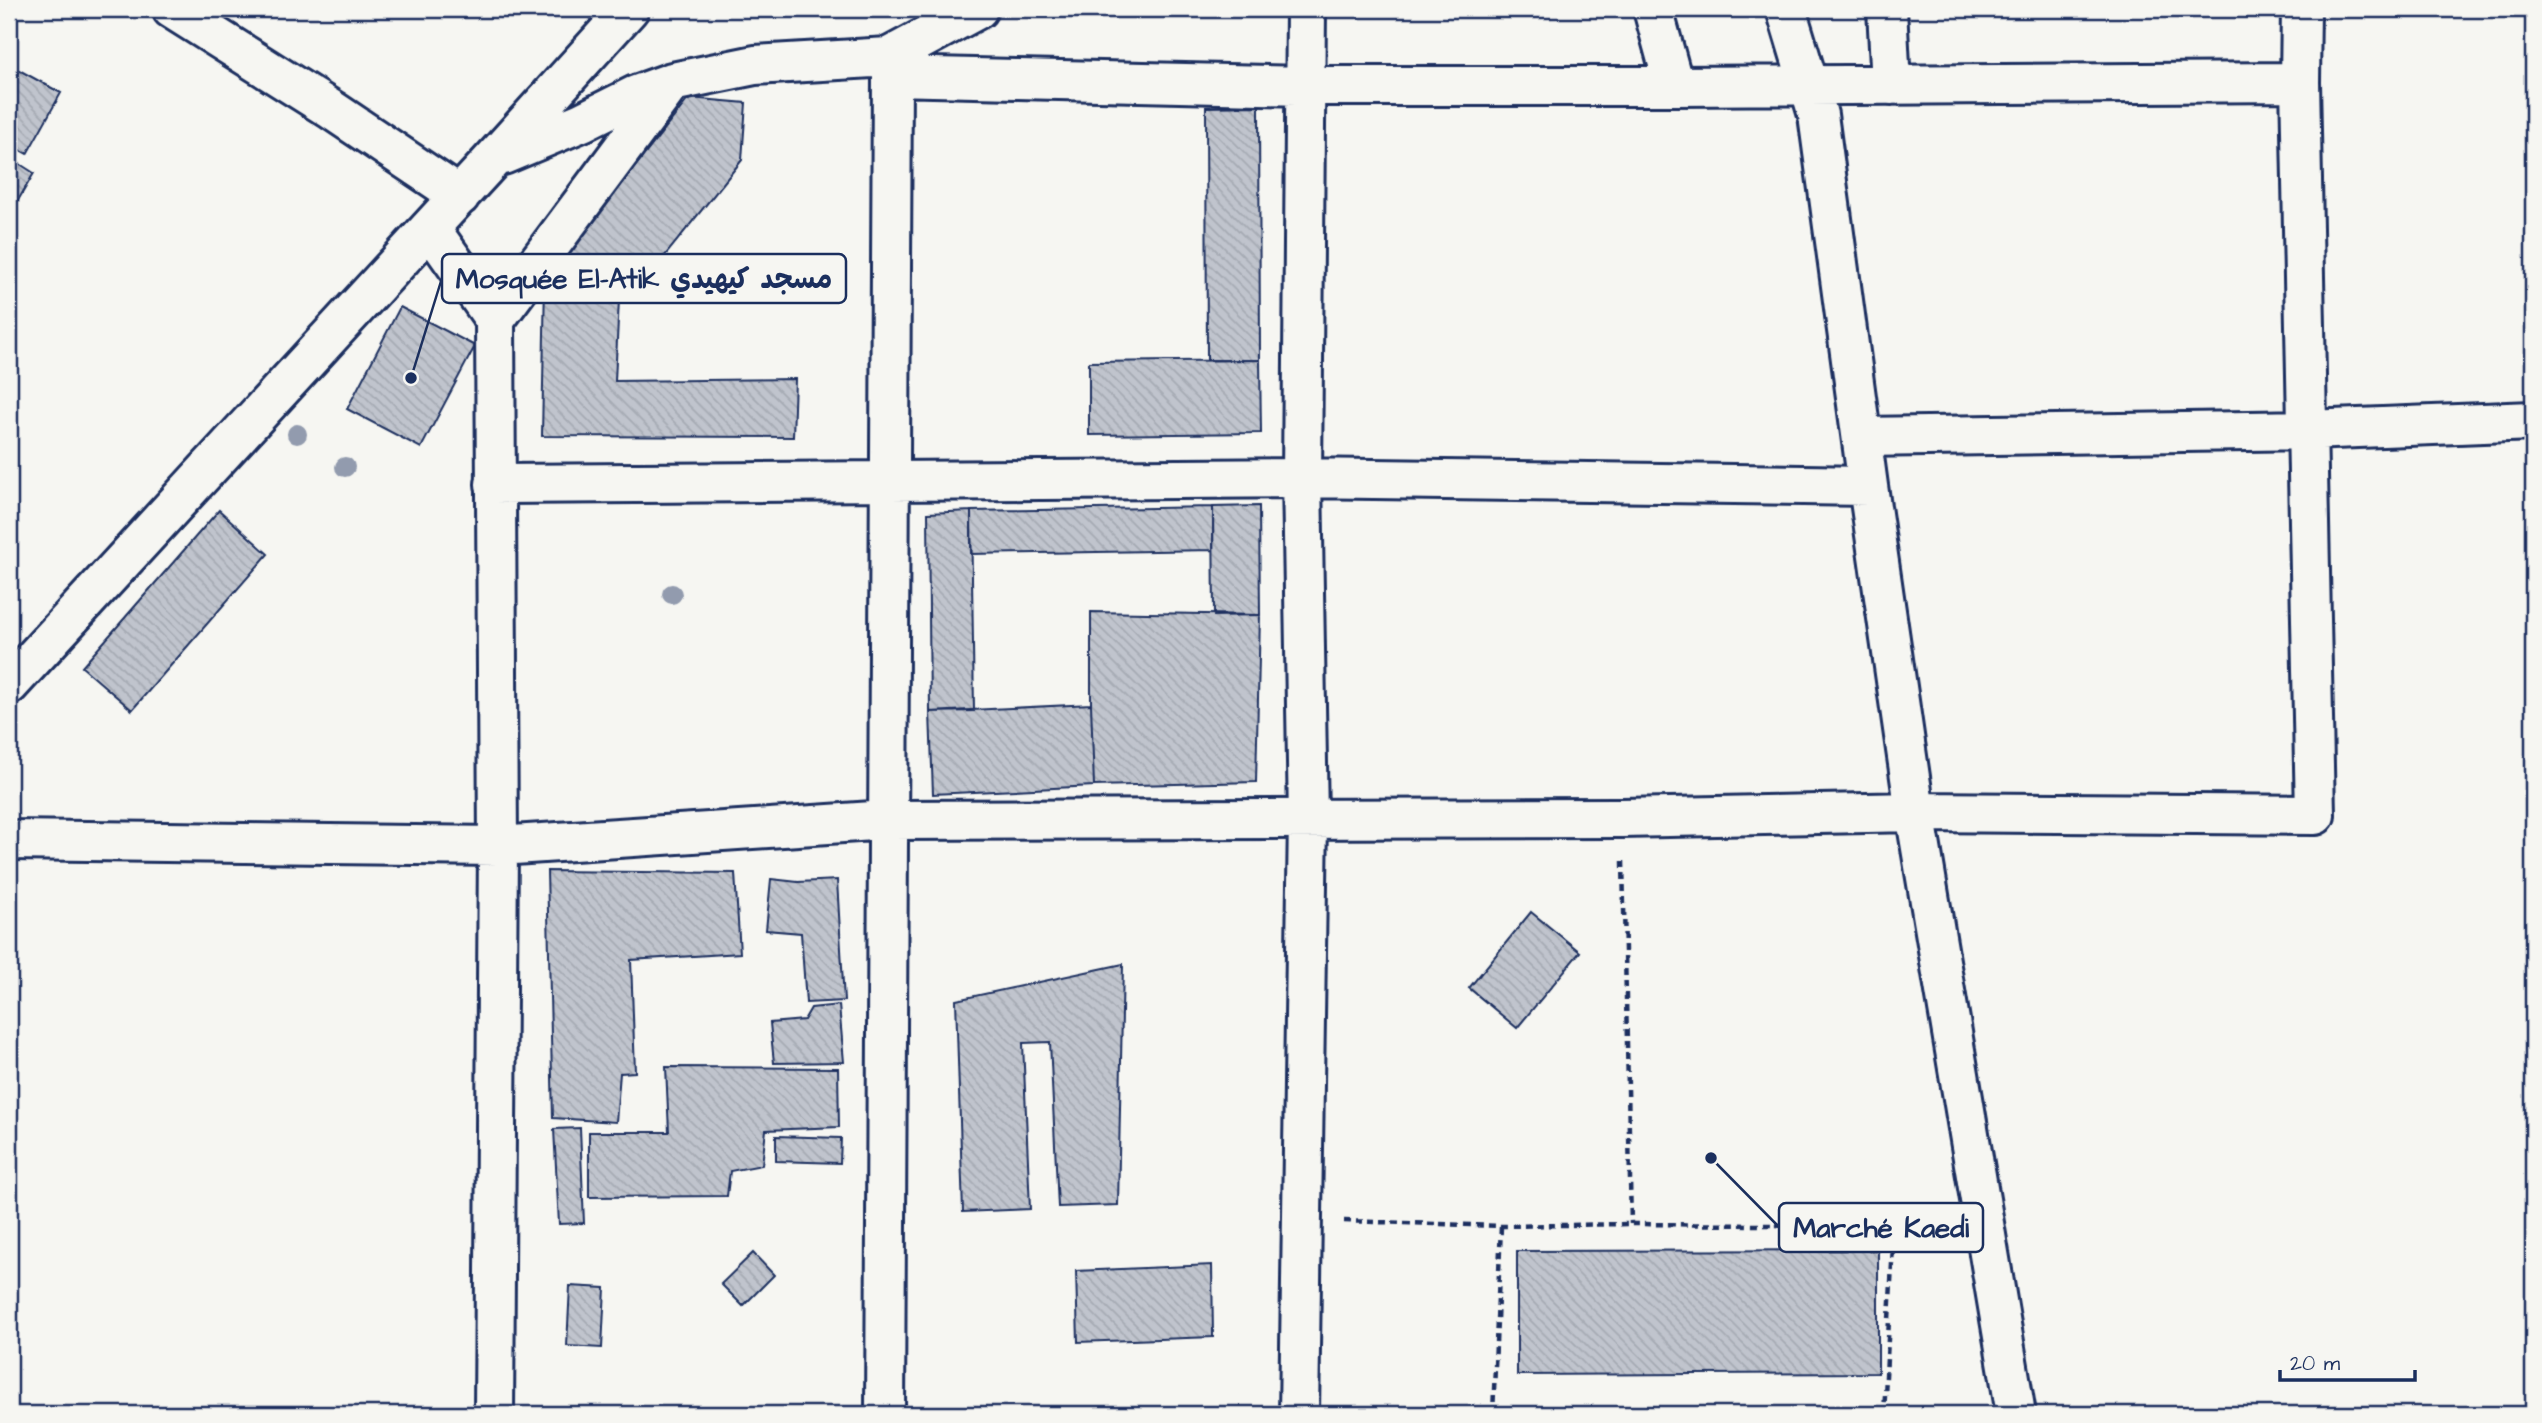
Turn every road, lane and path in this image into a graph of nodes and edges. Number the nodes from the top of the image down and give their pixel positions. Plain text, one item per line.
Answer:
1 (172, 9) edge
2 (629, 9) edge
3 (978, 9) edge
4 (1307, 9) edge
5 (1653, 9) edge
6 (1786, 9) edge
7 (1887, 9) edge
8 (2301, 9) edge
9 (890, 66) junction
10 (672, 82) junction
11 (2300, 82) junction
12 (1808, 85) junction
13 (1891, 85) junction
14 (1306, 86) junction
15 (1674, 86) junction
16 (494, 158) junction
17 (460, 195) junction
18 (430, 228) junction
19 (495, 320) junction
20 (2533, 421) edge
21 (2308, 430) junction
22 (1862, 437) junction
23 (1302, 478) junction
24 (890, 481) junction
25 (495, 484) junction
26 (1868, 486) junction
27 (9, 685) edge
28 (1915, 812) junction
29 (1622, 818) junction
30 (1308, 819) junction
31 (888, 820) junction
32 (9, 840) edge
33 (498, 846) junction
34 (1982, 1209) junction
35 (1302, 1220) junction
36 (1631, 1224) junction
37 (1501, 1226) junction
38 (1894, 1226) junction
39 (494, 1414) edge
40 (886, 1414) edge
41 (1299, 1414) edge
42 (1493, 1414) edge
43 (1884, 1414) edge
44 (2010, 1414) edge
45 (2016, 1414) edge
46 (2048, 1414) edge

1 - 17 street
2 - 16 street
3 - 9 street
4 - 14 street
5 - 15 street
6 - 12 street
7 - 13 street
8 - 11 street
9 - 10 street
9 - 14 street
9 - 24 street
10 - 16 street
10 - 19 street
11 - 13 street
11 - 21 street
12 - 13 street
12 - 15 street
12 - 22 street
14 - 15 street
14 - 23 street
16 - 17 street
17 - 18 street
18 - 19 street
18 - 27 street
19 - 25 street
20 - 21 street
21 - 22 street
21 - 28 street
22 - 26 street
23 - 24 street
23 - 26 street
23 - 30 street
24 - 25 street
24 - 31 street
25 - 33 street
26 - 28 street
28 - 29 street
28 - 34 street
29 - 30 street
29 - 36 path
30 - 31 street
30 - 35 street
31 - 33 street
31 - 40 street
32 - 33 street
33 - 39 street
34 - 38 path
34 - 45 street
35 - 37 path
35 - 41 street
36 - 37 path
36 - 38 path
37 - 42 path
38 - 43 path
44 - 45 street
45 - 46 street

